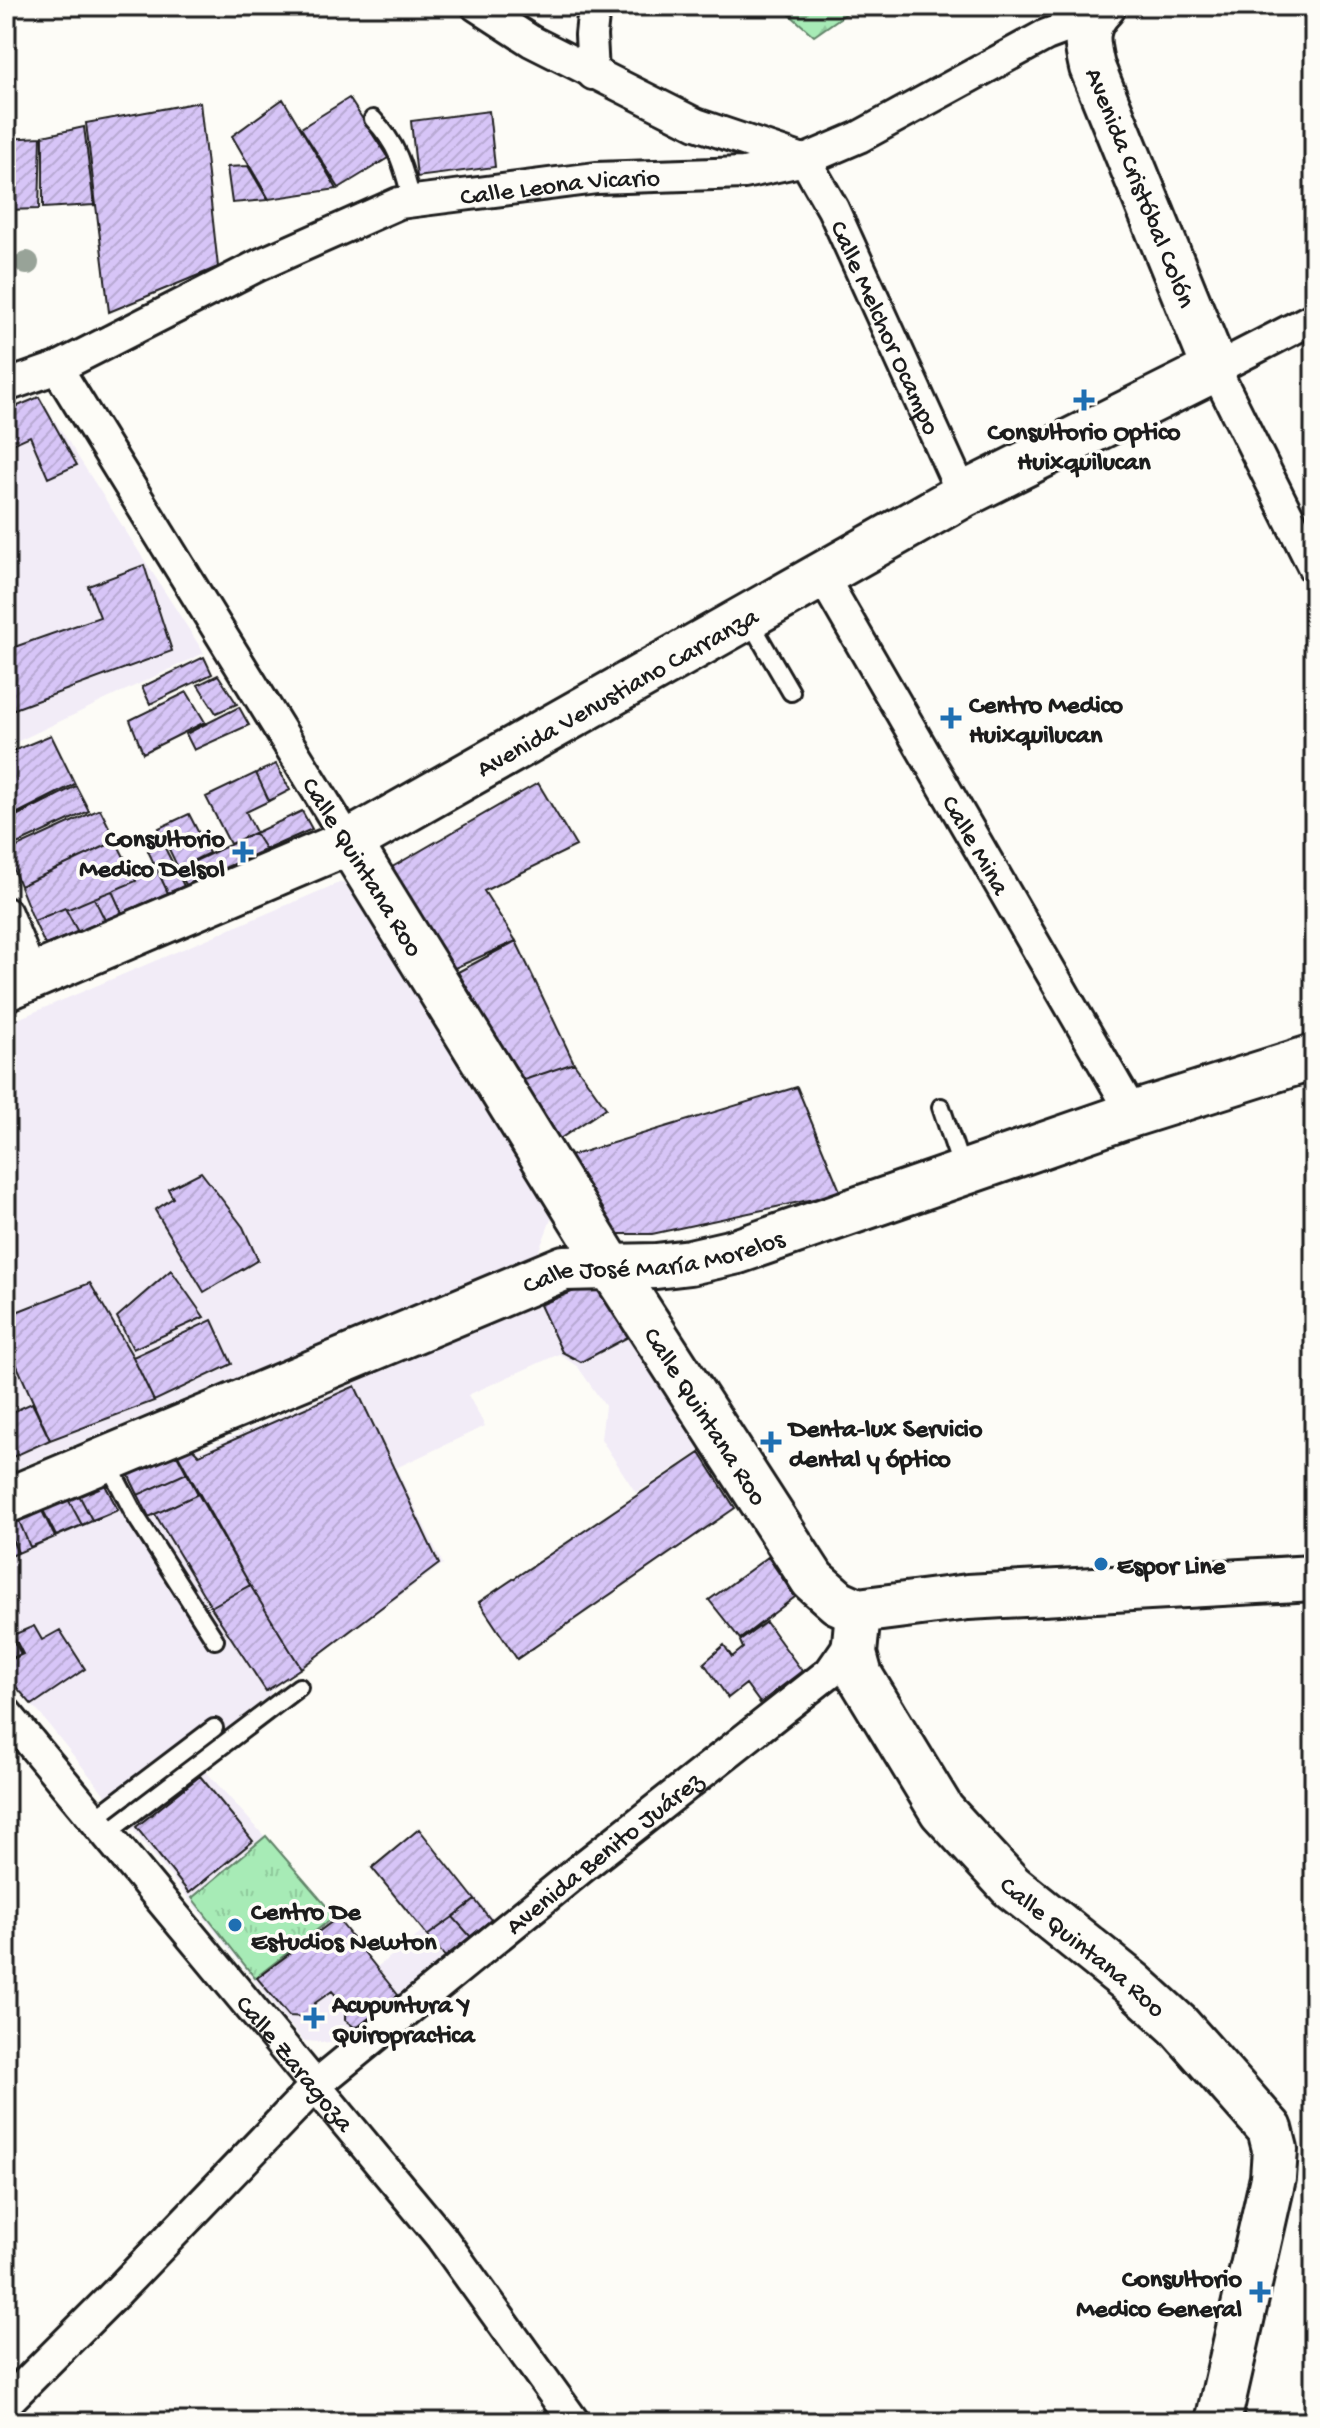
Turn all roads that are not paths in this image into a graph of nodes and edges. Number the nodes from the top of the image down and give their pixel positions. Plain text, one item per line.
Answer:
1 (477, 6) edge
2 (594, 6) edge
3 (1104, 10) edge
4 (593, 74) junction
5 (373, 119) dead end
6 (805, 160) junction
7 (412, 201) junction
8 (1314, 318) edge
9 (57, 368) junction
10 (1215, 369) junction
11 (6, 386) edge
12 (963, 495) junction
13 (1314, 568) edge
14 (821, 574) junction
15 (747, 616) junction
16 (791, 692) dead end
17 (349, 842) junction
18 (6, 913) edge
19 (19, 982) edge
20 (1314, 1057) edge
21 (941, 1107) dead end
22 (1133, 1114) junction
23 (963, 1173) junction
24 (611, 1267) junction
25 (105, 1459) junction
26 (6, 1501) edge
27 (1314, 1578) edge
28 (858, 1611) junction
29 (215, 1640) dead end
30 (299, 1687) dead end
31 (6, 1713) edge
32 (214, 1728) dead end
33 (100, 1826) junction
34 (316, 2085) junction
35 (6, 2403) edge
36 (574, 2422) edge
37 (1218, 2422) edge

1 - 4 street
2 - 4 street
3 - 6 street, Calle Leona Vicario
3 - 10 main road, Avenida Cristóbal Colón
4 - 6 street
5 - 7 lane
6 - 7 street, Calle Leona Vicario
6 - 12 street, Calle Melchor Ocampo
7 - 9 street, Calle Leona Vicario
8 - 10 street
9 - 11 street, Calle Leona Vicario
9 - 17 street, Calle Quintana Roo
10 - 12 main road, Avenida Venustiano Carranza
10 - 13 street
12 - 14 main road, Avenida Venustiano Carranza
14 - 15 main road, Avenida Venustiano Carranza
14 - 22 street, Calle Mina
15 - 16 lane
15 - 17 main road, Avenida Venustiano Carranza
17 - 19 main road, Avenida Venustiano Carranza
17 - 24 main road, Calle Quintana Roo
18 - 19 street
20 - 22 main road, Calle José María Morelos
21 - 23 lane
22 - 23 main road, Calle José María Morelos
23 - 24 main road, Calle José María Morelos
24 - 25 main road, Calle José María Morelos
24 - 28 main road, Calle Quintana Roo
25 - 26 main road, Calle José María Morelos
25 - 29 lane
27 - 28 main road
28 - 34 street, Avenida Benito Juárez
28 - 37 main road, Calle Quintana Roo
30 - 33 lane
31 - 33 street, Calle Zaragoza
32 - 33 lane
33 - 34 street, Calle Zaragoza
34 - 35 street, Avenida Benito Juárez
34 - 36 street, Calle Zaragoza

